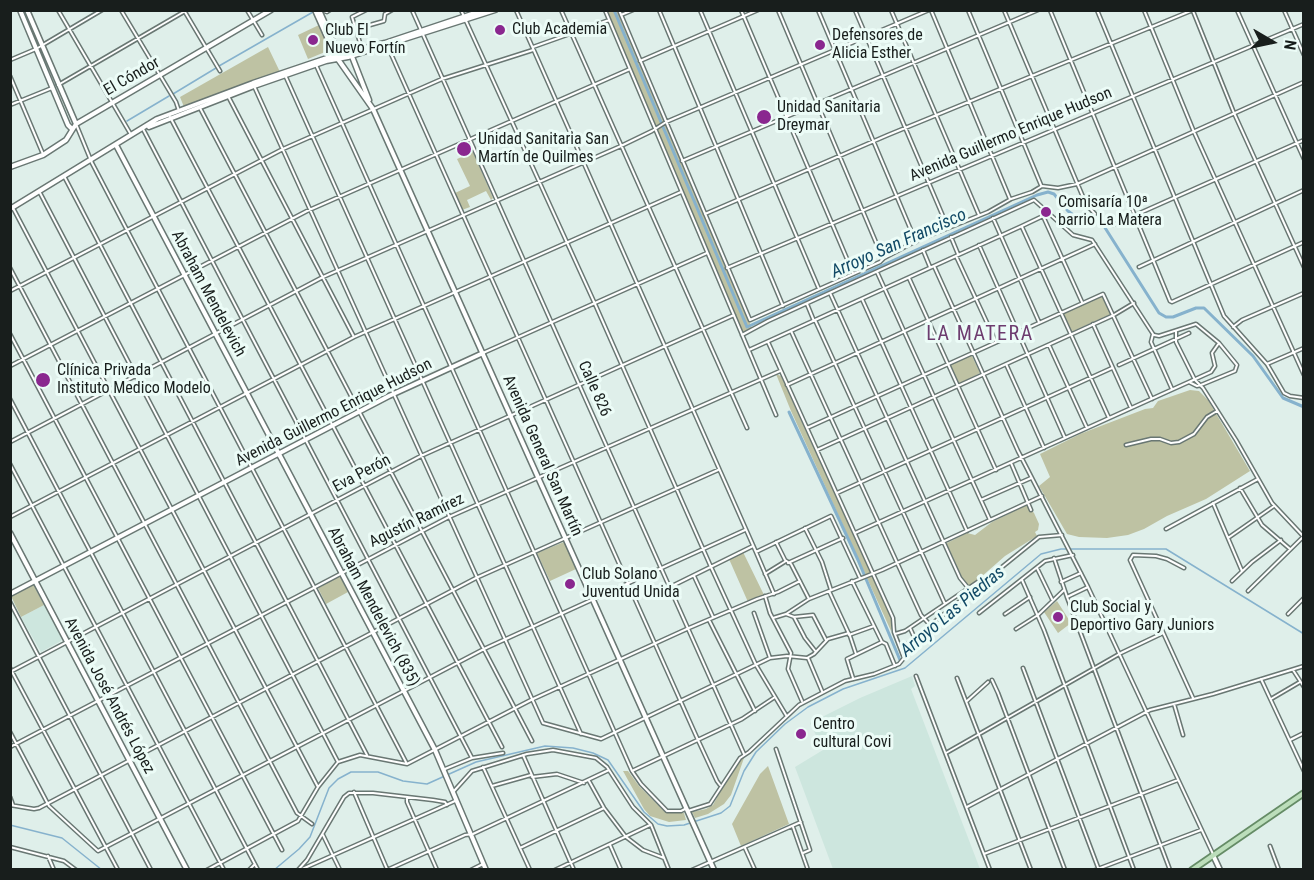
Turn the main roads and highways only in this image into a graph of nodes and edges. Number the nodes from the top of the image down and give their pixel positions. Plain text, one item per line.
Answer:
1 (20, 10) edge
2 (27, 10) edge
3 (271, 10) edge
4 (484, 10) edge
5 (495, 10) edge
6 (320, 12) edge
7 (465, 19) junction
8 (421, 32) junction
9 (352, 54) junction
10 (338, 56) junction
11 (254, 84) junction
12 (199, 105) junction
13 (373, 109) junction
14 (170, 116) junction
15 (76, 124) junction
16 (72, 129) junction
17 (116, 145) junction
18 (12, 167) edge
19 (11, 208) edge
20 (483, 353) junction
21 (279, 454) junction
22 (10, 533) edge
23 (36, 581) junction
24 (10, 594) edge
25 (1304, 793) edge
26 (1213, 855) junction
27 (187, 870) edge
28 (486, 870) edge
29 (714, 870) edge
30 (1192, 870) edge
31 (1220, 870) edge

1 - 16 main road
2 - 15 main road
3 - 15 main road, El Cóndor
4 - 7 main road
5 - 7 main road
6 - 10 main road, Avenida General San Martín
7 - 8 main road
8 - 9 main road
8 - 9 main road
9 - 10 main road
9 - 13 main road
10 - 11 main road
10 - 11 main road
10 - 13 main road, Avenida General San Martín
11 - 12 main road
11 - 12 main road
12 - 14 main road
12 - 14 main road
13 - 20 main road, Avenida General San Martín
14 - 17 main road
15 - 16 main road, El Cóndor
16 - 18 main road, El Cóndor
17 - 19 main road
17 - 21 main road, Abraham Mendelevich
20 - 21 main road, Avenida Guillermo Enrique Hudson
20 - 29 main road, Avenida General San Martín
21 - 23 main road, Avenida Guillermo Enrique Hudson
21 - 28 main road, Abraham Mendelevich (835)
22 - 23 main road, Avenida José Andrés López
23 - 24 main road, Avenida Guillermo Enrique Hudson
23 - 27 main road, Avenida José Andrés López
25 - 26 main road
26 - 30 main road
26 - 31 main road

